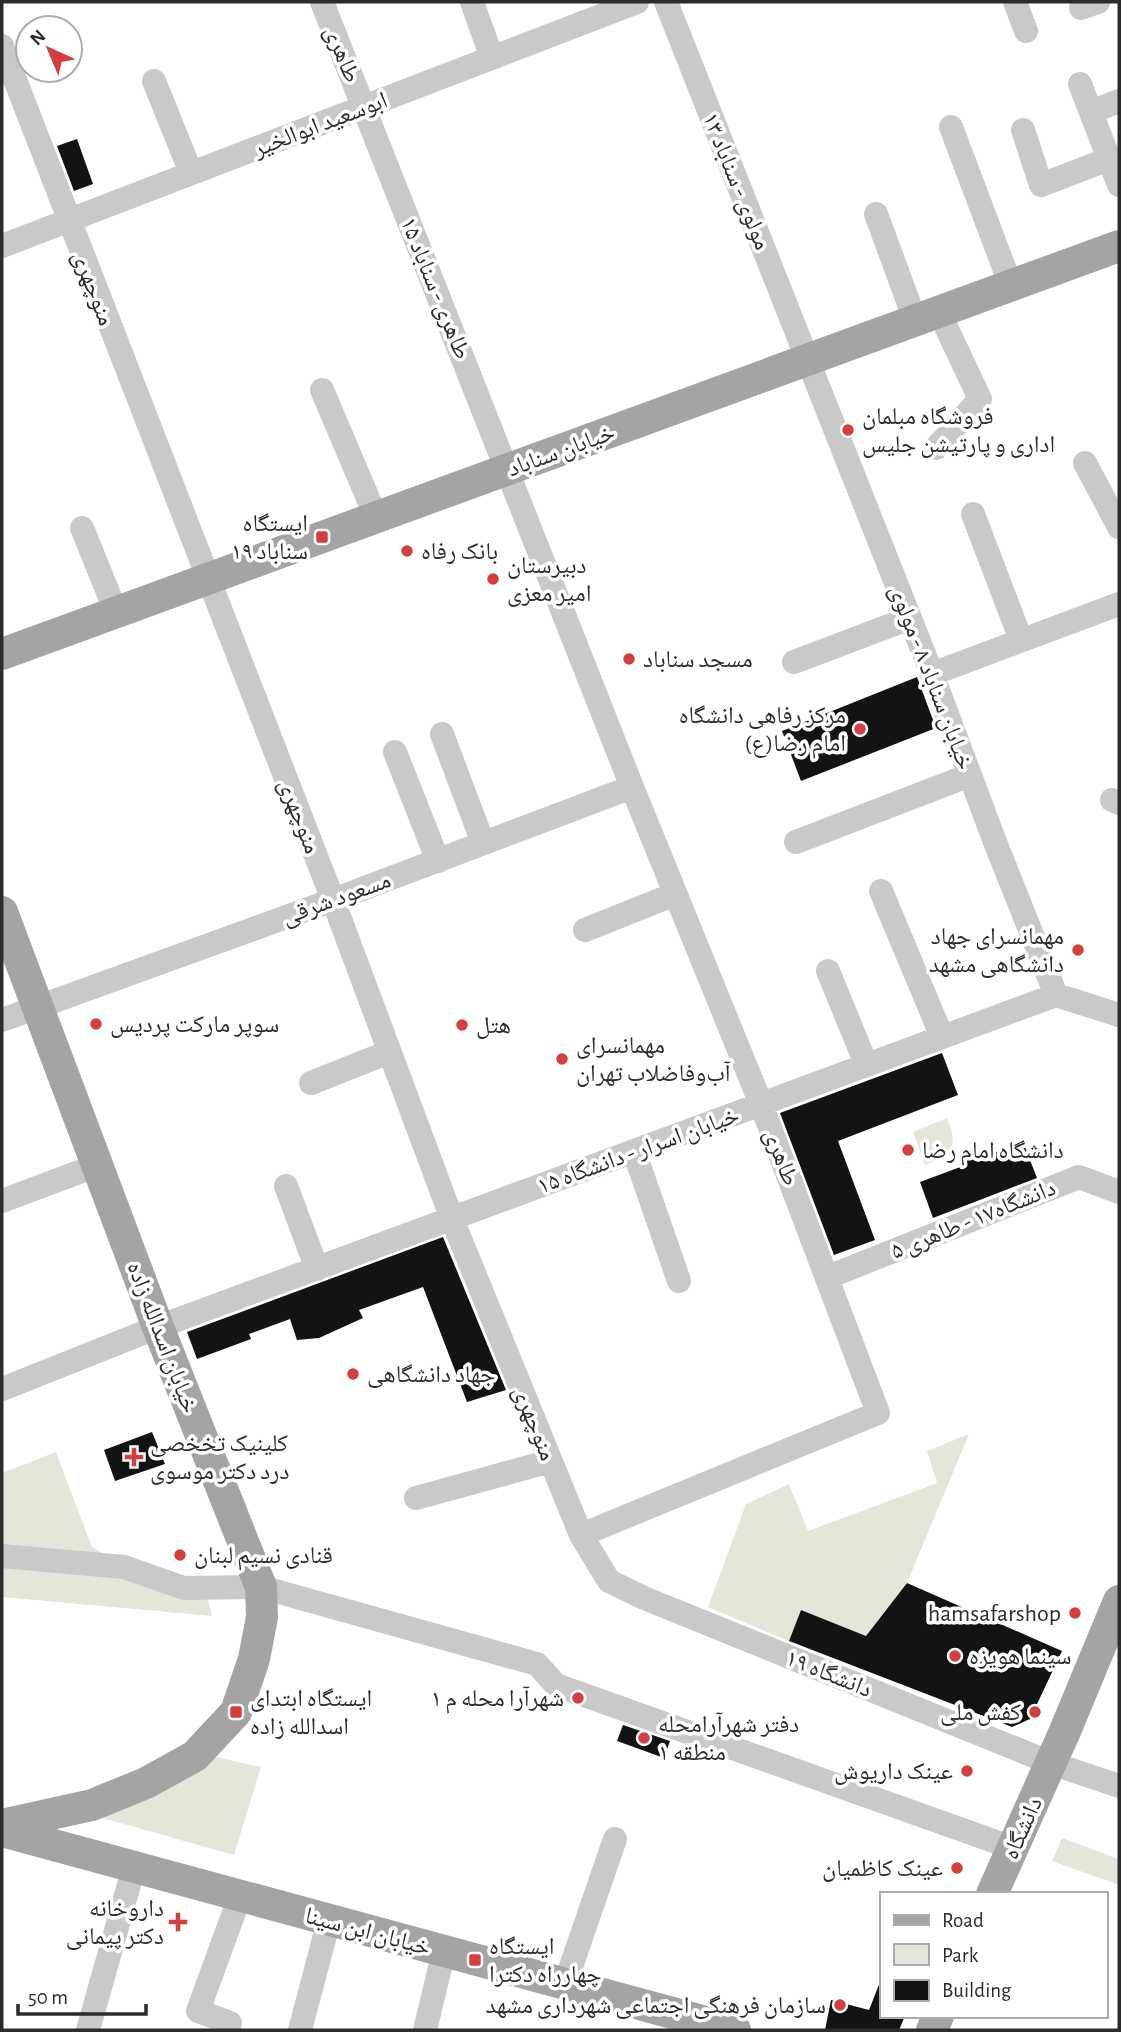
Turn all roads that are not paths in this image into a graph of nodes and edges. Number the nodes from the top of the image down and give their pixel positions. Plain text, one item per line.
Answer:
1 (322, 2) edge
2 (472, 2) edge
3 (637, 2) edge
4 (666, 2) edge
5 (1015, 2) edge
6 (1026, 30) dead end
7 (3, 53) edge
8 (492, 58) junction
9 (154, 80) dead end
10 (1080, 84) dead end
11 (1119, 101) edge
12 (364, 107) junction
13 (1091, 113) junction
14 (951, 127) dead end
15 (1023, 130) dead end
16 (1109, 159) junction
17 (191, 173) junction
18 (1119, 185) edge
19 (876, 214) dead end
20 (68, 220) junction
21 (2, 246) edge
22 (1119, 246) edge
23 (1010, 286) junction
24 (927, 316) junction
25 (808, 360) junction
26 (322, 390) dead end
27 (936, 448) dead end
28 (1085, 463) dead end
29 (508, 470) junction
30 (973, 514) dead end
31 (376, 517) junction
32 (1119, 527) edge
33 (82, 528) dead end
34 (207, 579) junction
35 (1119, 604) edge
36 (116, 612) junction
37 (910, 618) junction
38 (1021, 640) junction
39 (2, 654) edge
40 (794, 662) dead end
41 (932, 674) junction
42 (442, 734) dead end
43 (395, 752) dead end
44 (970, 775) junction
45 (632, 787) junction
46 (796, 842) dead end
47 (483, 843) junction
48 (438, 861) junction
49 (881, 891) dead end
50 (675, 894) junction
51 (332, 900) junction
52 (2, 912) edge
53 (585, 930) dead end
54 (828, 971) dead end
55 (1056, 995) junction
56 (39, 1006) junction
57 (1119, 1015) edge
58 (2, 1020) edge
59 (942, 1037) junction
60 (389, 1052) junction
61 (866, 1064) junction
62 (311, 1083) dead end
63 (761, 1104) junction
64 (634, 1151) junction
65 (98, 1165) junction
66 (285, 1186) dead end
67 (1119, 1192) edge
68 (2, 1201) edge
69 (452, 1219) junction
70 (317, 1269) junction
71 (828, 1277) junction
72 (679, 1281) dead end
73 (158, 1327) junction
74 (2, 1389) edge
75 (551, 1461) junction
76 (416, 1498) dead end
77 (581, 1535) junction
78 (2, 1556) edge
79 (609, 1581) joint
80 (261, 1587) junction
81 (1119, 1601) edge
82 (1064, 1768) junction
83 (1119, 1786) edge
84 (2, 1825) edge
85 (2, 1831) edge
86 (615, 1839) dead end
87 (1013, 1848) junction
88 (134, 1867) junction
89 (993, 1892) edge
90 (240, 1896) junction
91 (329, 1920) junction
92 (444, 1951) junction
93 (565, 1984) junction
94 (662, 2021) edge
95 (230, 2023) dead end
96 (88, 2030) edge
97 (300, 2030) edge
98 (425, 2030) edge
99 (735, 2030) edge

1 - 12 street, طاهری
2 - 8 street
3 - 8 street, ابوسعید ابوالخیر
4 - 25 street, مولوی - سناباد ۱۳
5 - 6 street
7 - 20 street, منوچهری
8 - 12 street, ابوسعید ابوالخیر
9 - 17 street
10 - 13 street
11 - 13 street
12 - 17 street, ابوسعید ابوالخیر
12 - 29 street, طاهری - سناباد ۱۵
13 - 16 street
14 - 23 street
15 - 16 street
16 - 18 street
17 - 20 street, ابوسعید ابوالخیر
19 - 24 street
20 - 21 street, ابوسعید ابوالخیر
20 - 34 street, منوچهری
22 - 23 main road, خیابان سناباد
23 - 24 main road, خیابان سناباد
24 - 25 main road, خیابان سناباد
24 - 27 street
25 - 29 main road, خیابان سناباد
25 - 37 street, خیابان سناباد ۸ - مولوی
26 - 31 street
28 - 32 street
29 - 31 main road, خیابان سناباد
29 - 45 street, طاهری - سناباد ۱۵
30 - 38 street
31 - 34 main road, خیابان سناباد
33 - 36 street
34 - 36 main road, خیابان سناباد
34 - 51 street, منوچهری
35 - 38 street
36 - 39 main road, خیابان سناباد
37 - 40 street
37 - 41 street, خیابان سناباد ۸ - مولوی
38 - 41 street
41 - 44 street, خیابان سناباد ۸ - مولوی
42 - 47 street
43 - 48 street
44 - 46 street
44 - 55 street, خیابان سناباد ۸ - مولوی
45 - 47 street, مسعود شرقی
45 - 50 street, طاهری
47 - 48 street, مسعود شرقی
48 - 51 street, مسعود شرقی
49 - 59 street
50 - 53 street
50 - 63 street, طاهری
51 - 56 street, مسعود شرقی
51 - 60 street, منوچهری
52 - 56 main road, خیابان اسدالله زاده
54 - 61 street
55 - 57 street
55 - 59 street, خیابان اسرار - دانشگاه ۱۵
56 - 58 street, مسعود شرقی
56 - 65 main road, خیابان اسدالله زاده
59 - 61 street, خیابان اسرار - دانشگاه ۱۵
60 - 62 street
60 - 69 street, منوچهری
61 - 63 street, خیابان اسرار - دانشگاه ۱۵
63 - 64 street, خیابان اسرار - دانشگاه ۱۵
63 - 71 street, طاهری
64 - 69 street, خیابان اسرار - دانشگاه ۱۵
64 - 72 street
65 - 68 street
65 - 73 main road, خیابان اسدالله زاده
66 - 70 street
67 - 71 street, دانشگاه۱۷ - طاهری ۵
69 - 70 street, خیابان اسرار - دانشگاه ۱۵
69 - 75 street, منوچهری
70 - 73 street, خیابان اسرار - دانشگاه ۱۵
71 - 77 street, طاهری
73 - 74 street, خیابان اسرار - دانشگاه ۱۵
73 - 80 main road, خیابان اسدالله زاده
75 - 76 street
75 - 77 street, منوچهری
77 - 79 street, منوچهری
78 - 80 street
79 - 82 street, دانشگاه ۱۹
80 - 84 main road, خیابان اسدالله زاده
80 - 87 street
81 - 82 main road, دانشگاه
82 - 83 street, دانشگاه ۱۹
82 - 87 main road, دانشگاه
85 - 88 main road, خیابان ابن سینا
86 - 93 street
87 - 89 main road, دانشگاه
88 - 90 main road, خیابان ابن سینا
88 - 96 street
90 - 91 main road, خیابان ابن سینا
90 - 95 street
91 - 92 main road, خیابان ابن سینا
91 - 97 street
92 - 93 main road, خیابان ابن سینا
92 - 98 street
93 - 94 main road, خیابان ابن سینا
94 - 99 main road, خیابان ابن سینا

